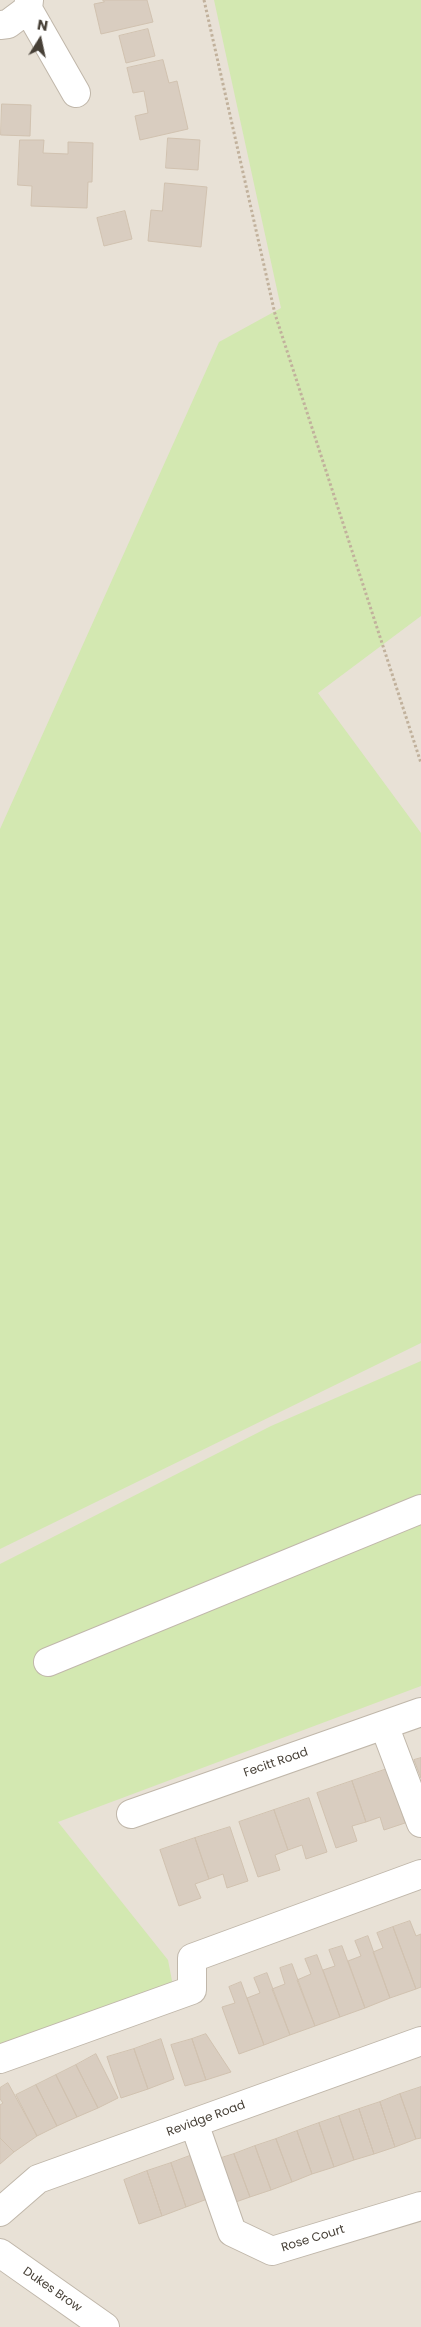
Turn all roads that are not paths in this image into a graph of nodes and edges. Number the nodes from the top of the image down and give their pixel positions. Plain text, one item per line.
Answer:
1 (29, 4) edge
2 (0, 25) edge
3 (76, 93) dead end
4 (421, 1509) edge
5 (48, 1662) dead end
6 (421, 1712) edge
7 (384, 1725) junction
8 (131, 1814) dead end
9 (421, 1823) edge
10 (421, 1874) edge
11 (421, 2041) edge
12 (0, 2059) edge
13 (194, 2123) junction
14 (421, 2206) edge
15 (0, 2212) edge
16 (0, 2252) edge
17 (105, 2327) edge

1 - 2 street
1 - 3 street
4 - 5 street
6 - 7 street, Fecitt Road
7 - 8 street, Fecitt Road
7 - 9 street
10 - 12 street
11 - 13 street, Revidge Road
13 - 14 street, Rose Court
13 - 15 street, Revidge Road
16 - 17 street, Dukes Brow

